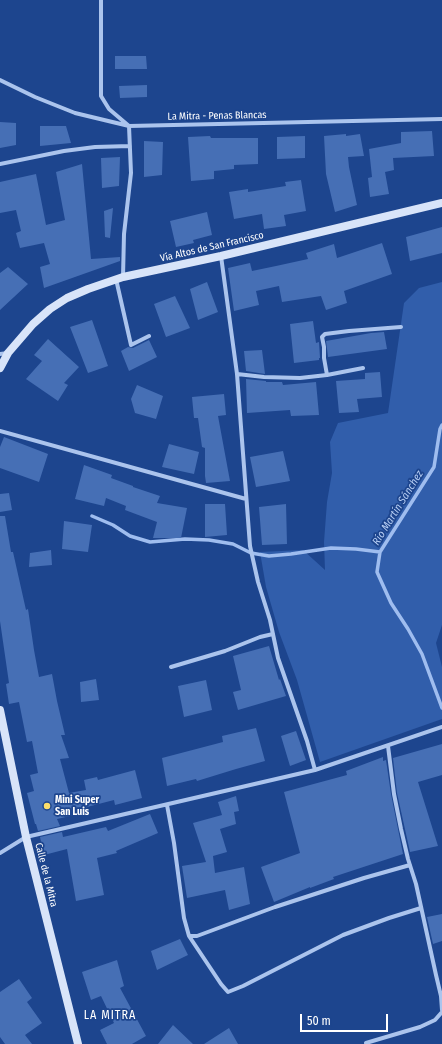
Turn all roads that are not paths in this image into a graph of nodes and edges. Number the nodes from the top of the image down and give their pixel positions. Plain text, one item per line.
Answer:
1 (101, 0) edge
2 (0, 80) edge
3 (442, 119) edge
4 (129, 126) junction
5 (130, 146) junction
6 (0, 164) edge
7 (442, 203) edge
8 (221, 256) junction
9 (119, 278) junction
10 (401, 327) dead end
11 (149, 336) dead end
12 (4, 354) edge
13 (0, 368) edge
14 (363, 368) dead end
15 (237, 374) junction
16 (327, 375) junction
17 (0, 431) edge
18 (246, 500) junction
19 (273, 634) junction
20 (171, 667) dead end
21 (0, 710) edge
22 (442, 727) edge
23 (388, 746) junction
24 (315, 770) junction
25 (167, 805) junction
26 (26, 837) junction
27 (0, 854) edge
28 (410, 865) junction
29 (421, 908) junction
30 (189, 936) junction
31 (442, 1011) edge
32 (366, 1043) edge
33 (78, 1044) edge

1 - 4 street
2 - 4 street, La Mitra - Penas Blancas
3 - 4 street, La Mitra - Penas Blancas
4 - 5 street
5 - 6 street
5 - 9 street
7 - 8 street, Vía Altos de San Francisco
8 - 9 street, Vía Altos de San Francisco
8 - 15 street
9 - 11 street
9 - 12 street, Vía Altos de San Francisco
10 - 16 street
12 - 13 street
14 - 16 street
15 - 16 street
15 - 18 street
17 - 18 street
18 - 19 street
19 - 20 street
19 - 24 street
21 - 26 street, Calle de la Mitra
22 - 23 street
23 - 24 street
23 - 28 street
24 - 25 street
25 - 26 street
25 - 30 street
26 - 27 street
26 - 33 street, Calle de la Mitra
28 - 29 street
28 - 30 street
29 - 30 street
29 - 31 street
31 - 32 street

